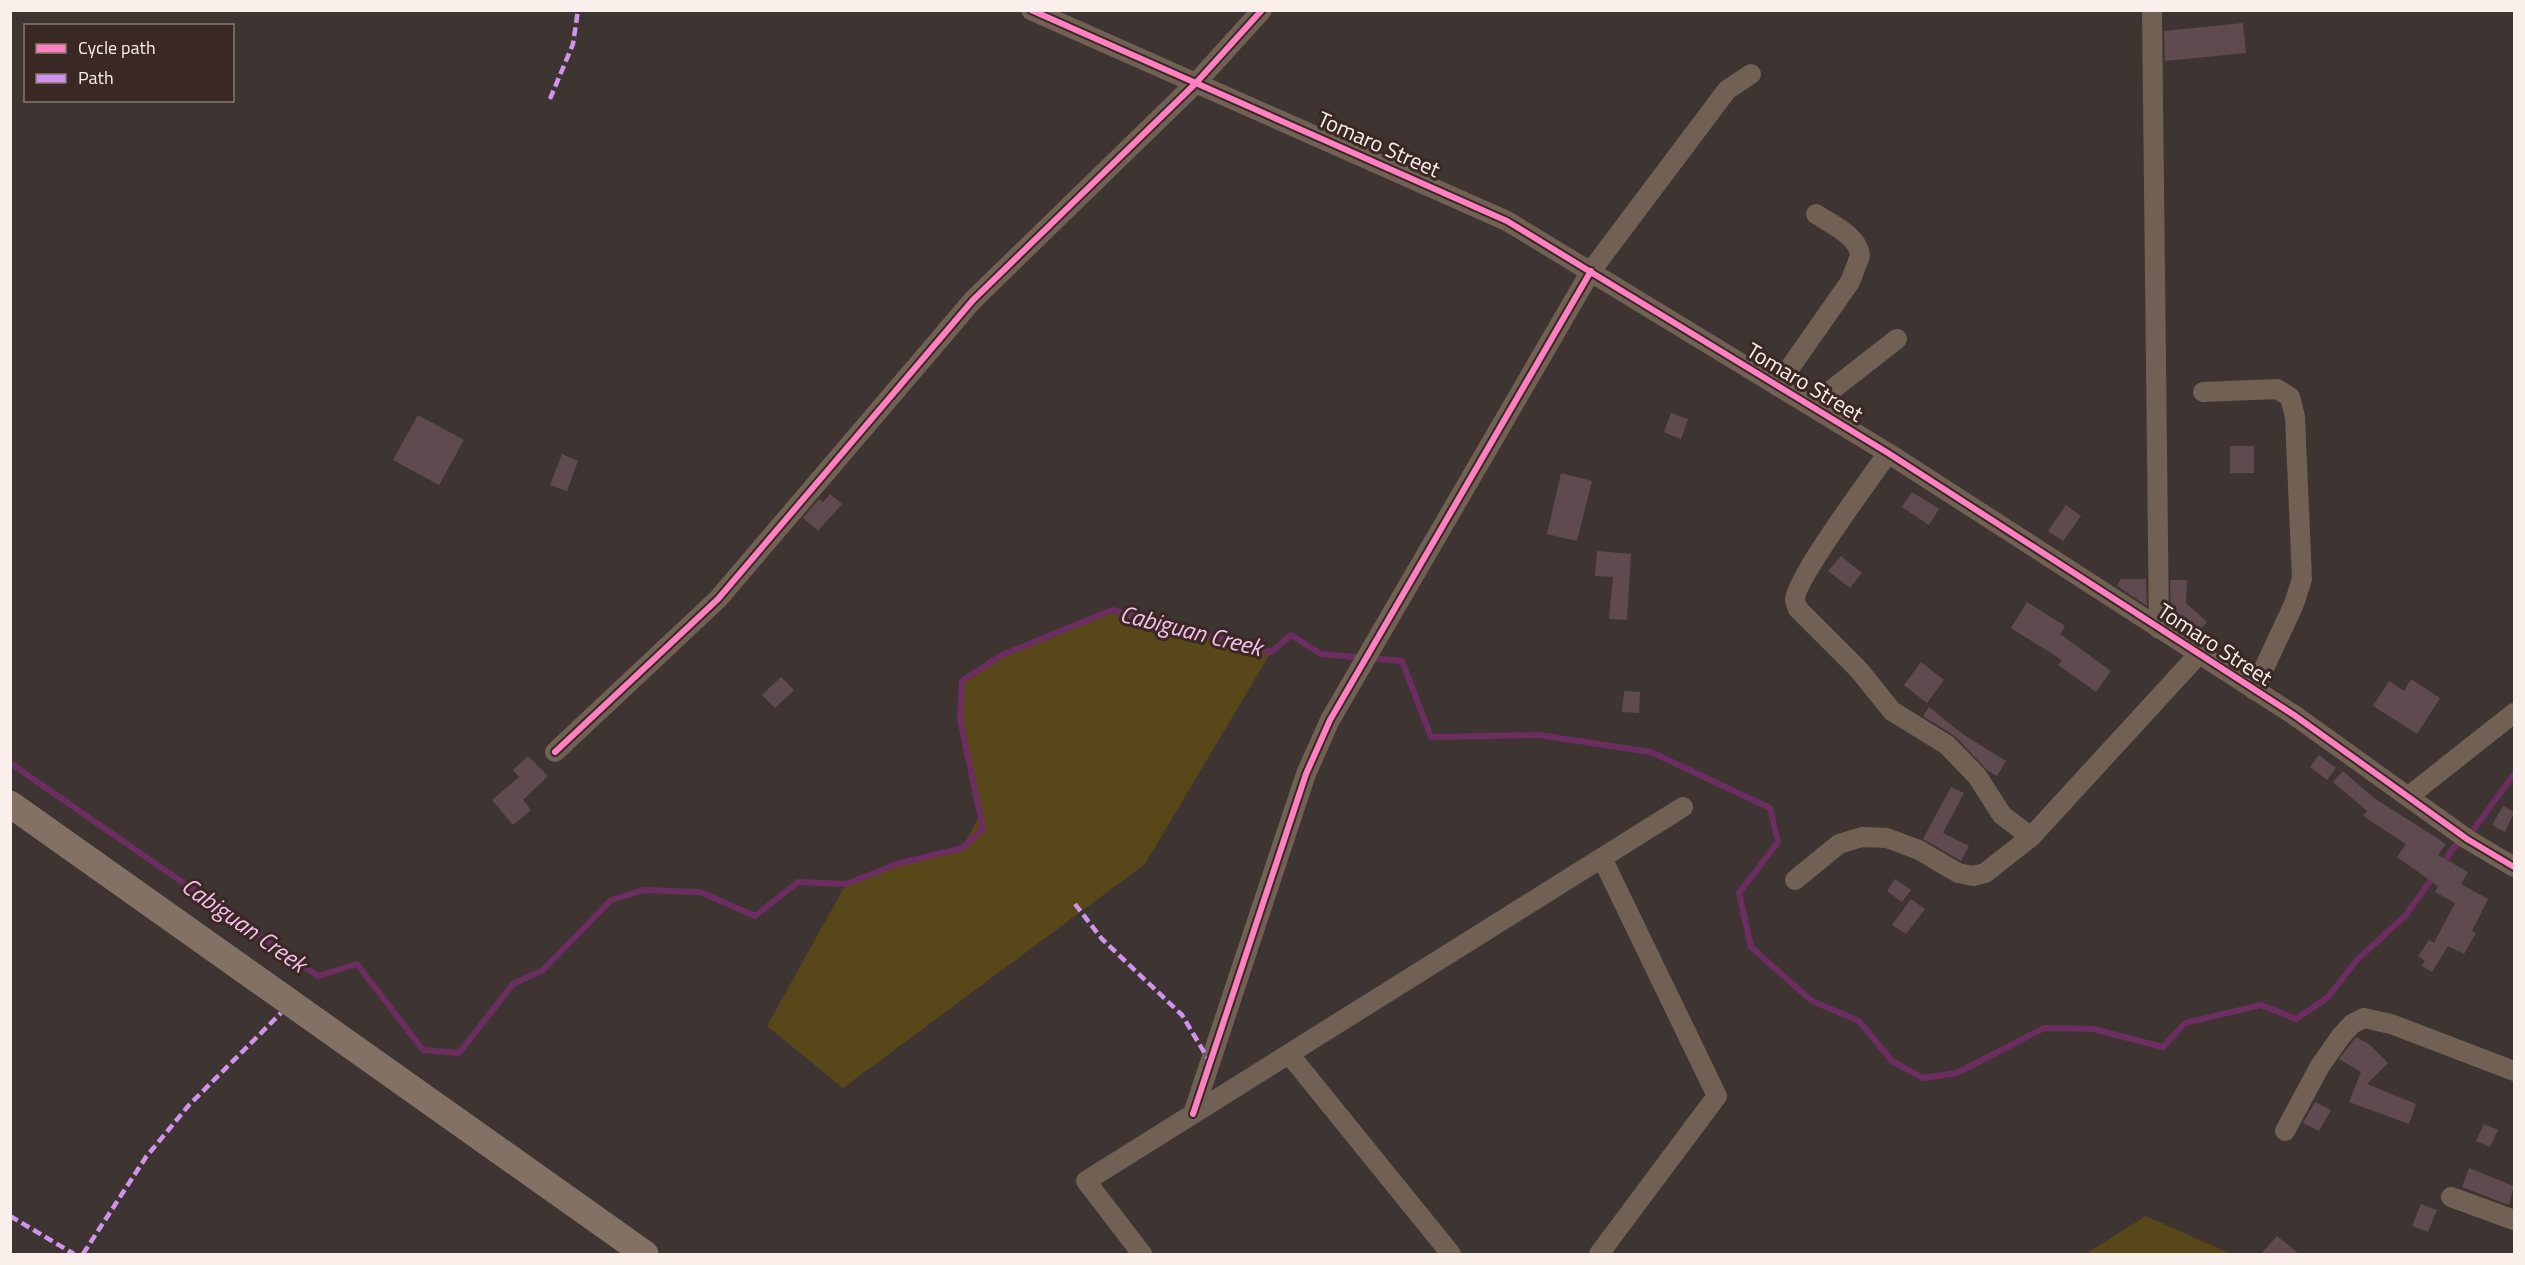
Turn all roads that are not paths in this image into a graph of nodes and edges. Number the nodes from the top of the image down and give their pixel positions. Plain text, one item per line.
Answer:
1 (1031, 10) edge
2 (1262, 10) edge
3 (2152, 10) edge
4 (1751, 74) dead end
5 (1195, 84) junction
6 (1816, 214) dead end
7 (1591, 271) junction
8 (1897, 339) dead end
9 (1777, 386) junction
10 (2203, 392) dead end
11 (1811, 406) junction
12 (1888, 453) junction
13 (2159, 629) junction
14 (2198, 655) junction
15 (2254, 690) junction
16 (2514, 713) edge
17 (555, 752) dead end
18 (2409, 796) junction
19 (10, 804) edge
20 (1683, 807) dead end
21 (10, 821) edge
22 (2031, 837) junction
23 (1602, 858) junction
24 (2514, 867) edge
25 (1795, 880) dead end
26 (124, 893) junction
27 (1289, 1054) junction
28 (2514, 1071) edge
29 (1193, 1114) junction
30 (2284, 1131) dead end
31 (2451, 1197) dead end
32 (2514, 1220) edge
33 (620, 1254) edge
34 (645, 1254) edge
35 (1142, 1254) edge
36 (1451, 1254) edge
37 (1599, 1254) edge

1 - 5 street, Tomaro Street
2 - 5 street
3 - 13 street
4 - 7 street
5 - 7 street, Tomaro Street
5 - 17 street
6 - 9 street
7 - 9 street, Tomaro Street
7 - 29 street
8 - 11 street
9 - 11 street, Tomaro Street
10 - 15 street
11 - 12 street, Tomaro Street
12 - 13 street, Tomaro Street
12 - 22 street
13 - 14 street, Tomaro Street
14 - 15 street, Tomaro Street
14 - 22 street
15 - 18 street, Tomaro Street
16 - 18 street
18 - 24 street, Tomaro Street
19 - 26 highway
20 - 23 street
21 - 26 highway
22 - 25 street
23 - 27 street
23 - 37 street
26 - 33 highway
26 - 34 highway
27 - 29 street
27 - 36 street
28 - 30 street
29 - 35 street
31 - 32 street

